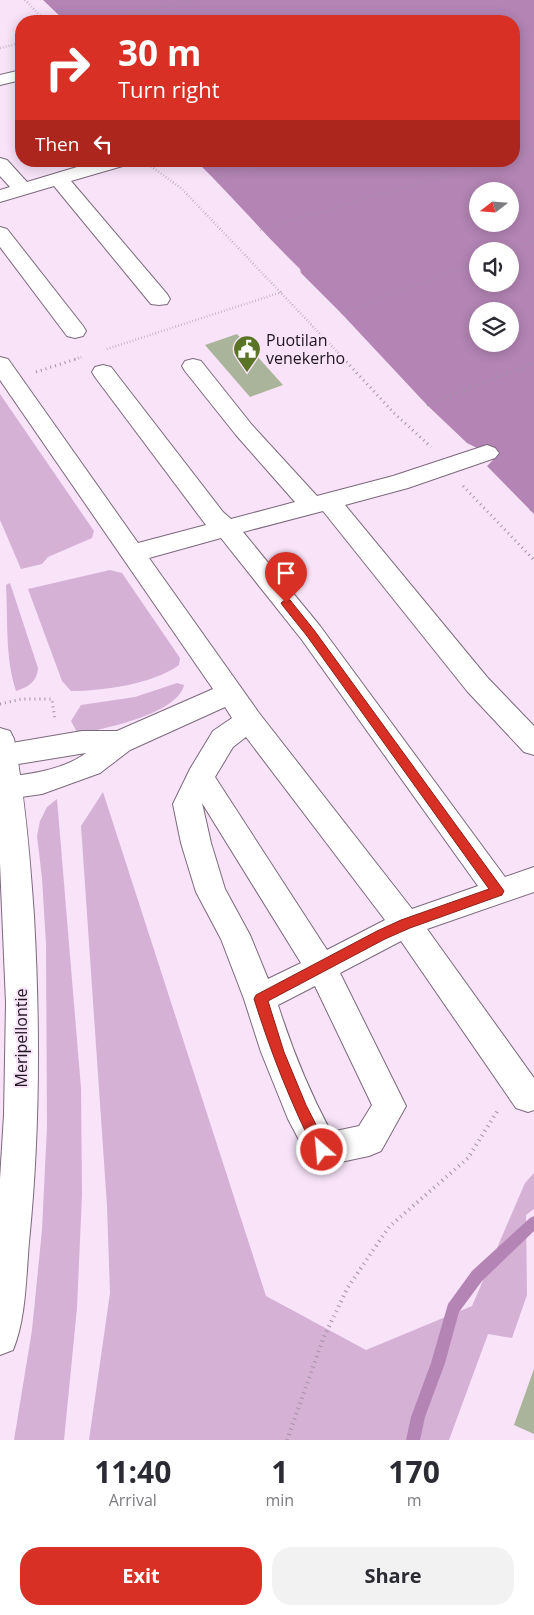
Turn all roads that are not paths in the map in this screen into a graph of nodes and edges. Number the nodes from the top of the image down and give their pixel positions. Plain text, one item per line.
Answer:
1 (15, 76) edge
2 (0, 80) edge
3 (0, 164) edge
4 (99, 167) edge
5 (58, 179) junction
6 (23, 189) junction
7 (0, 196) edge
8 (0, 233) edge
9 (159, 299) dead end
10 (75, 331) dead end
11 (97, 359) road end
12 (193, 366) dead end
13 (5, 372) edge
14 (487, 453) dead end
15 (320, 503) junction
16 (226, 528) junction
17 (133, 553) junction
18 (230, 693) junction
19 (249, 720) junction
20 (534, 744) edge
21 (2, 765) edge
22 (200, 777) junction
23 (534, 879) edge
24 (498, 891) junction
25 (406, 924) junction
26 (320, 967) junction
27 (260, 999) junction
28 (527, 1087) edge
29 (0, 1337) edge

1 - 2 main road
3 - 6 main road
4 - 5 main road
5 - 6 main road
5 - 9 main road
6 - 7 main road
8 - 10 main road
11 - 16 main road
12 - 15 main road
13 - 17 main road
14 - 15 main road
15 - 16 main road
15 - 20 main road
16 - 17 main road
16 - 24 main road
17 - 18 main road
18 - 19 main road
18 - 21 main road
19 - 22 main road
19 - 25 main road
21 - 29 main road, Meripellontie
22 - 26 main road
22 - 27 main road
23 - 24 main road
24 - 25 main road
25 - 26 main road
25 - 28 main road
26 - 27 main road
26 - 27 main road

